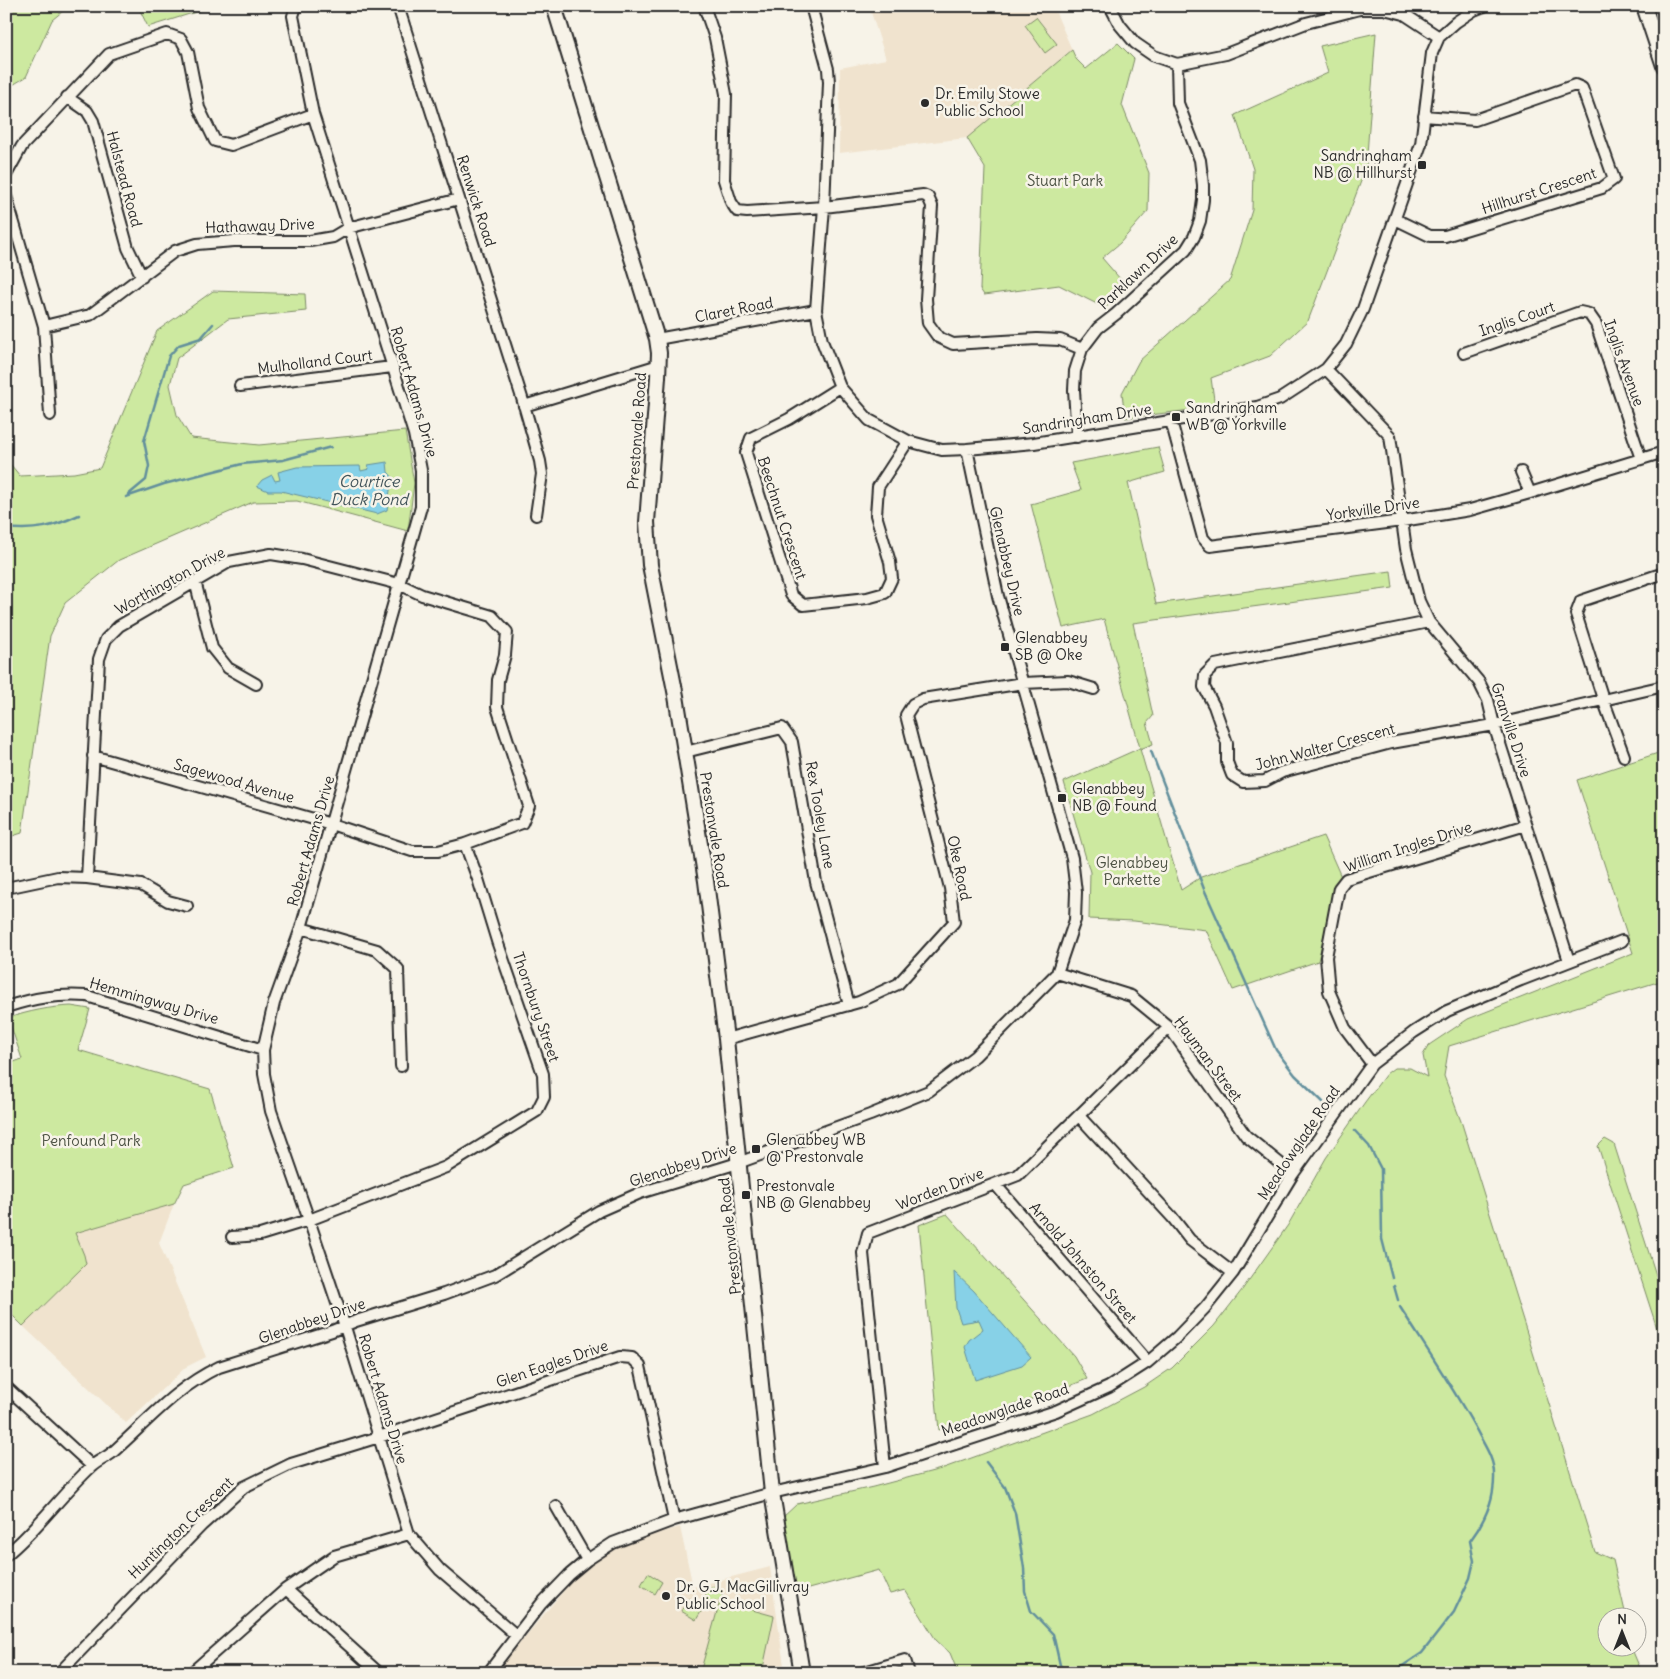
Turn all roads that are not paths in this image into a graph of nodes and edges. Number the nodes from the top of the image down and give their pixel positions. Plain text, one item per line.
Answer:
1 (296, 6) edge
2 (398, 6) edge
3 (554, 6) edge
4 (704, 6) edge
5 (811, 6) edge
6 (1110, 6) edge
7 (1484, 6) edge
8 (1644, 6) edge
9 (1439, 37) junction
10 (1178, 64) junction
11 (1664, 66) edge
12 (67, 97) junction
13 (312, 114) junction
14 (1424, 116) junction
15 (6, 175) edge
16 (6, 196) edge
17 (459, 199) junction
18 (824, 207) junction
19 (1395, 219) junction
20 (348, 228) junction
21 (142, 276) junction
22 (816, 310) junction
23 (1580, 312) joint
24 (44, 326) junction
25 (657, 339) junction
26 (1082, 349) junction
27 (1464, 353) dead end
28 (659, 365) junction
29 (392, 367) junction
30 (1326, 369) junction
31 (240, 386) dead end
32 (840, 387) junction
33 (524, 406) junction
34 (50, 415) dead end
35 (1171, 421) junction
36 (1077, 437) junction
37 (908, 441) junction
38 (967, 449) junction
39 (1664, 452) edge
40 (1641, 459) junction
41 (1522, 472) dead end
42 (1530, 493) junction
43 (536, 515) dead end
44 (1402, 521) junction
45 (1664, 573) edge
46 (196, 581) junction
47 (399, 584) junction
48 (1429, 622) junction
49 (1023, 683) junction
50 (256, 684) dead end
51 (1664, 686) edge
52 (1094, 689) dead end
53 (1603, 699) junction
54 (1494, 725) junction
55 (685, 752) junction
56 (93, 756) junction
57 (1624, 756) dead end
58 (331, 824) junction
59 (1526, 826) junction
60 (465, 844) junction
61 (87, 878) junction
62 (6, 888) edge
63 (188, 906) dead end
64 (301, 928) junction
65 (1622, 941) dead end
66 (1569, 962) junction
67 (1057, 973) junction
68 (849, 1005) junction
69 (6, 1007) edge
70 (1169, 1027) junction
71 (726, 1039) junction
72 (263, 1050) junction
73 (1372, 1064) junction
74 (401, 1066) dead end
75 (1079, 1116) junction
76 (738, 1163) junction
77 (1293, 1174) junction
78 (996, 1184) junction
79 (310, 1220) junction
80 (232, 1237) dead end
81 (1233, 1273) junction
82 (345, 1327) junction
83 (1148, 1362) junction
84 (6, 1387) edge
85 (379, 1437) junction
86 (92, 1466) junction
87 (885, 1467) junction
88 (772, 1493) junction
89 (556, 1506) dead end
90 (674, 1520) junction
91 (409, 1534) junction
92 (6, 1555) edge
93 (587, 1560) junction
94 (286, 1589) junction
95 (517, 1636) junction
96 (192, 1672) edge
97 (58, 1673) edge
98 (379, 1673) edge
99 (488, 1673) edge
100 (802, 1673) edge
101 (861, 1673) edge
102 (909, 1673) edge

1 - 13 street, Robert Adams Drive
2 - 17 street, Renwick Road
3 - 25 street, Prestonvale Road
4 - 18 street
5 - 18 street, Sandringham Drive
6 - 10 street
7 - 9 street
8 - 11 street
9 - 10 street
9 - 14 street, Sandringham Drive
10 - 26 street, Parklawn Drive
12 - 13 street
12 - 15 street
12 - 21 street, Halstead Road
13 - 20 street, Robert Adams Drive
14 - 19 street, Sandringham Drive
14 - 19 street, Hillhurst Crescent
16 - 24 street
17 - 20 street, Hathaway Drive
17 - 33 street, Renwick Road
18 - 22 street, Sandringham Drive
18 - 26 street
19 - 30 street, Sandringham Drive
20 - 21 street, Hathaway Drive
20 - 29 street, Robert Adams Drive
21 - 24 street, Hathaway Drive
22 - 25 street, Claret Road
22 - 32 street, Sandringham Drive
23 - 27 street, Inglis Court
23 - 40 street, Inglis Avenue
24 - 34 street
25 - 28 street, Prestonvale Road
26 - 36 street, Parklawn Drive
28 - 33 street
28 - 55 street, Prestonvale Road
29 - 31 street, Mulholland Court
29 - 47 street, Robert Adams Drive
30 - 35 street, Sandringham Drive
30 - 44 street, Granville Drive
32 - 37 street, Sandringham Drive
32 - 37 street, Beechnut Crescent
33 - 43 street, Renwick Road
35 - 36 street, Sandringham Drive
35 - 44 street, Yorkville Drive
36 - 38 street, Sandringham Drive
37 - 38 street, Sandringham Drive
38 - 49 street, Glenabbey Drive
39 - 40 street, Yorkville Drive
40 - 42 street, Yorkville Drive
41 - 42 street
42 - 44 street, Yorkville Drive
44 - 48 street, Granville Drive
45 - 53 street
46 - 47 street, Worthington Drive
46 - 50 street
46 - 56 street, Worthington Drive
47 - 58 street, Robert Adams Drive
47 - 60 street, Sagewood Avenue
48 - 54 street, Granville Drive
48 - 54 street, John Walter Crescent
49 - 52 street
49 - 67 street, Glenabbey Drive
49 - 68 street, Oke Road
51 - 53 street, John Walter Crescent
53 - 54 street, John Walter Crescent
53 - 57 street
54 - 59 street, Granville Drive
55 - 68 street, Rex Tooley Lane
55 - 71 street, Prestonvale Road
56 - 58 street, Sagewood Avenue
56 - 61 street, Worthington Drive
58 - 60 street, Sagewood Avenue
58 - 64 street, Robert Adams Drive
59 - 66 street, Granville Drive
59 - 73 street, William Ingles Drive
60 - 79 street, Thornbury Street
61 - 62 street
61 - 63 street
64 - 72 street, Robert Adams Drive
64 - 74 street
65 - 66 street, Meadowglade Road
66 - 73 street, Meadowglade Road
67 - 70 street, Hayman Street
67 - 76 street, Glenabbey Drive
68 - 71 street, Oke Road
69 - 72 street, Hemmingway Drive
70 - 75 street, Worden Drive
70 - 77 street, Hayman Street
71 - 76 street, Prestonvale Road
72 - 79 street, Robert Adams Drive
73 - 77 street, Meadowglade Road
75 - 78 street, Worden Drive
75 - 81 street
76 - 82 street, Glenabbey Drive
76 - 88 street, Prestonvale Road
77 - 81 street, Meadowglade Road
78 - 83 street, Arnold Johnston Street
78 - 87 street, Worden Drive
79 - 80 street, Thornbury Street
79 - 82 street, Robert Adams Drive
81 - 83 street, Meadowglade Road
82 - 85 street, Robert Adams Drive
82 - 86 street, Glenabbey Drive
83 - 87 street, Meadowglade Road
84 - 86 street
85 - 90 street, Glen Eagles Drive
85 - 91 street, Robert Adams Drive
85 - 97 street, Huntington Crescent
86 - 92 street, Glenabbey Drive
87 - 88 street, Meadowglade Road
88 - 90 street, Meadowglade Road
88 - 100 street, Prestonvale Road
89 - 93 street
90 - 93 street, Meadowglade Road
91 - 94 street
91 - 95 street, Robert Adams Drive
93 - 95 street, Meadowglade Road
94 - 96 street
94 - 98 street
95 - 99 street, Meadowglade Road
101 - 102 street

